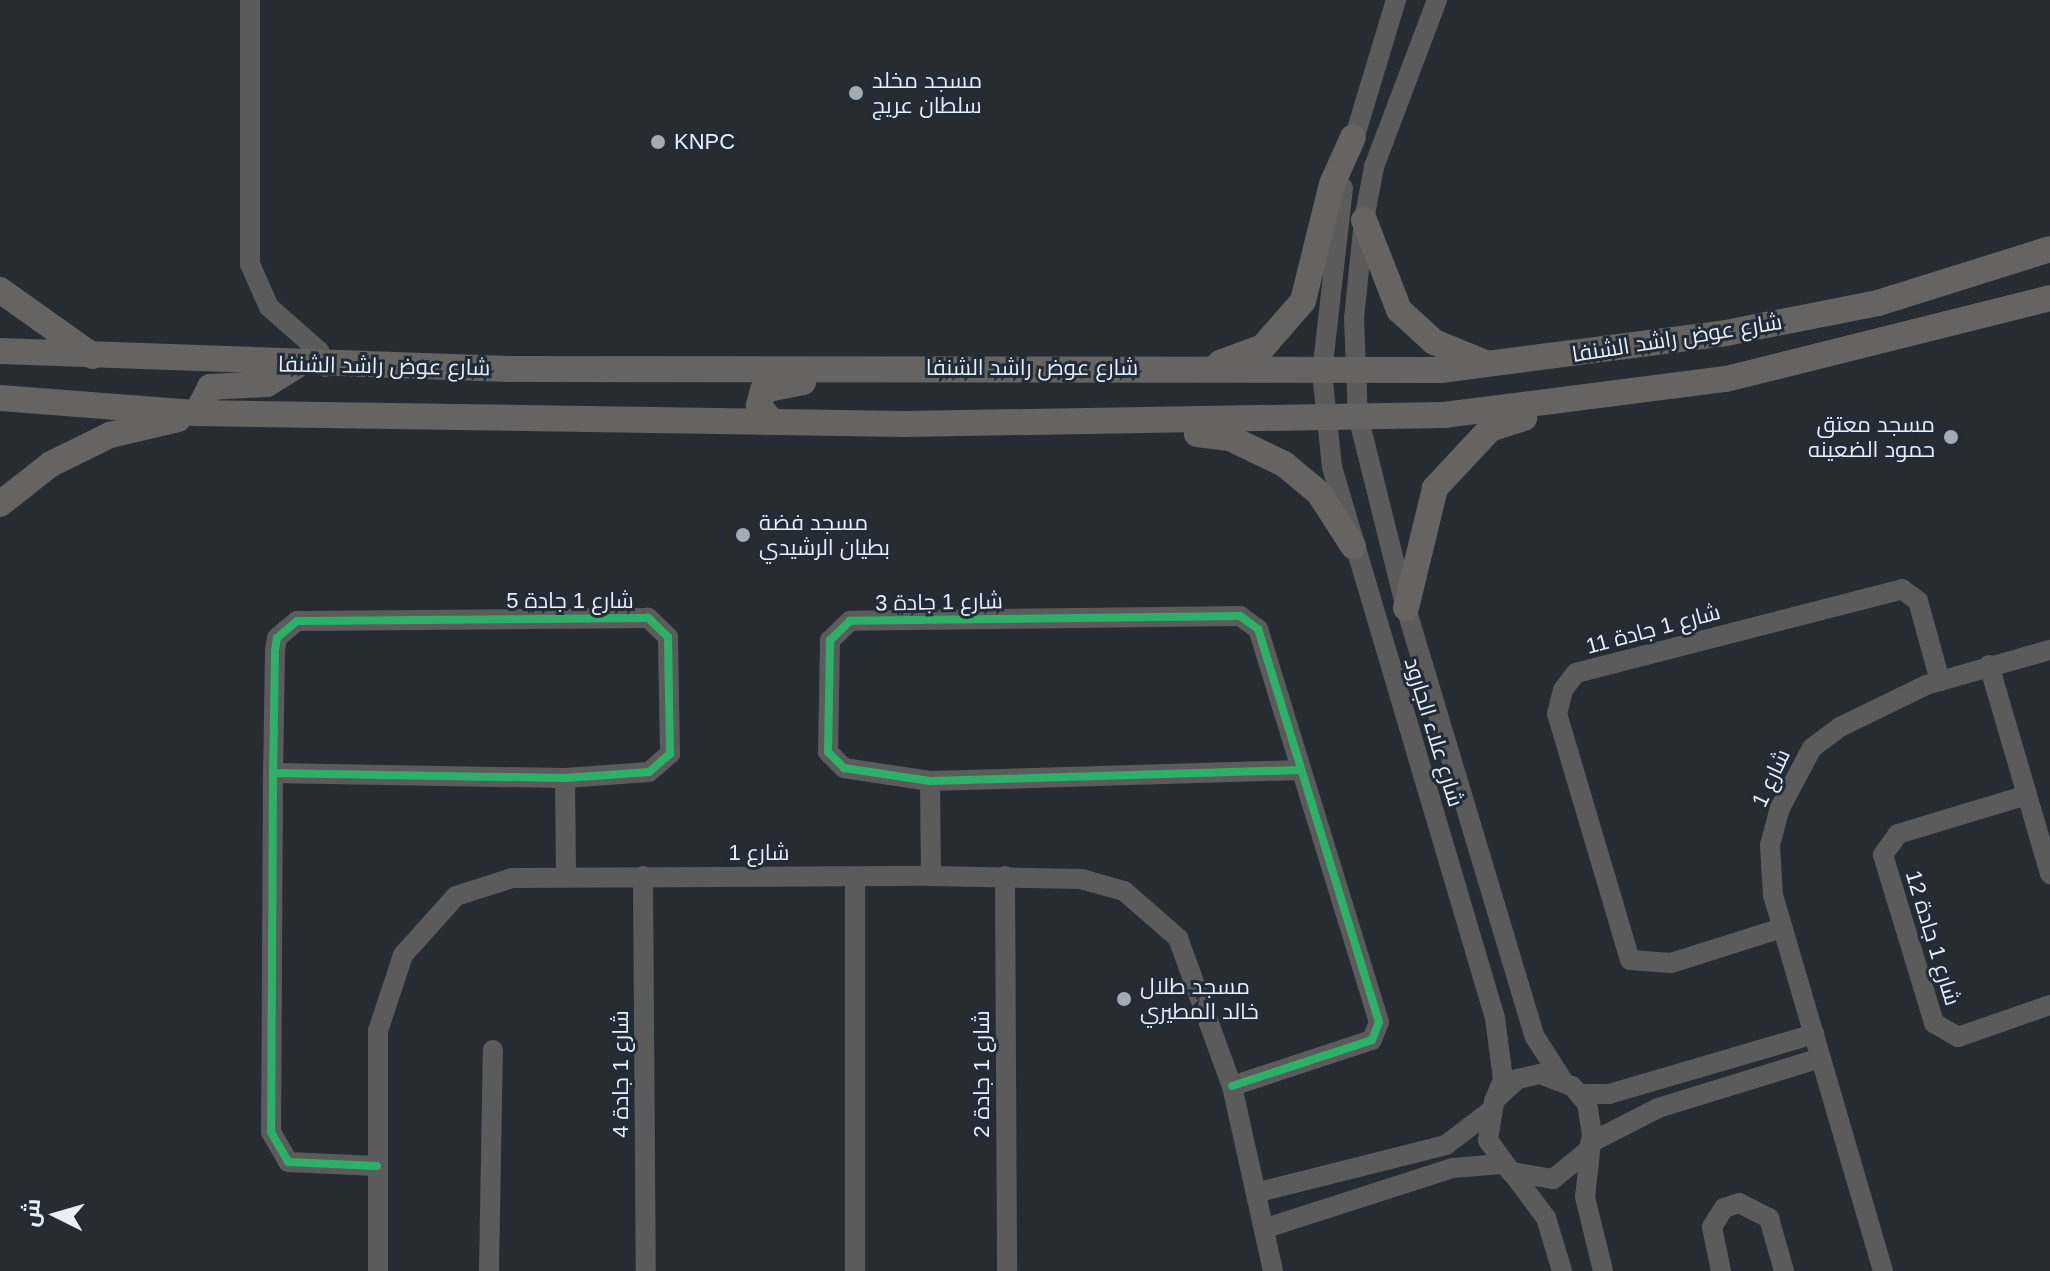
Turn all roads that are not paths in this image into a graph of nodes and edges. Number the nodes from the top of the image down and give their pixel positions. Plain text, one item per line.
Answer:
1 (250, 0) edge
2 (1396, 0) edge
3 (1437, 0) edge
4 (1353, 137) junction
5 (1364, 220) junction
6 (2050, 249) edge
7 (0, 290) edge
8 (2050, 298) edge
9 (0, 351) edge
10 (93, 356) junction
11 (298, 365) junction
12 (1510, 366) junction
13 (325, 367) junction
14 (1001, 368) junction
15 (1189, 368) junction
16 (1355, 372) junction
17 (1322, 373) junction
18 (0, 398) edge
19 (1562, 405) junction
20 (197, 413) junction
21 (1324, 416) junction
22 (1358, 416) junction
23 (769, 418) junction
24 (1122, 424) junction
25 (0, 504) edge
26 (1353, 546) junction
27 (1406, 608) junction
28 (2050, 650) edge
29 (1989, 665) junction
30 (1940, 681) junction
31 (1299, 770) junction
32 (273, 773) junction
33 (565, 778) junction
34 (930, 781) junction
35 (2027, 795) junction
36 (2050, 874) edge
37 (566, 876) junction
38 (643, 876) junction
39 (931, 876) junction
40 (1005, 876) junction
41 (855, 878) junction
42 (1782, 928) junction
43 (2050, 1005) edge
44 (1814, 1034) junction
45 (493, 1050) dead end
46 (1821, 1058) junction
47 (1562, 1079) junction
48 (1232, 1086) junction
49 (1581, 1094) junction
50 (1491, 1107) junction
51 (1588, 1147) junction
52 (377, 1166) junction
53 (1507, 1168) junction
54 (1259, 1192) junction
55 (1266, 1228) junction
56 (378, 1271) edge
57 (489, 1271) edge
58 (646, 1271) edge
59 (855, 1271) edge
60 (1007, 1271) edge
61 (1273, 1271) edge
62 (1562, 1271) edge
63 (1603, 1271) edge
64 (1721, 1271) edge
65 (1784, 1271) edge
66 (1883, 1271) edge

1 - 13 street
2 - 4 street, شارع علاء الجارود
3 - 5 street, شارع علاء الجارود
4 - 15 main road
4 - 17 street, شارع علاء الجارود
5 - 12 main road
5 - 16 street, شارع علاء الجارود
6 - 12 main road, شارع عوض راشد الشنفا
7 - 10 main road
8 - 19 main road, شارع عوض راشد الشنفا
9 - 10 main road, شارع عوض راشد الشنفا
10 - 11 main road, شارع عوض راشد الشنفا
11 - 13 main road, شارع عوض راشد الشنفا
11 - 20 main road
12 - 16 main road, شارع عوض راشد الشنفا
13 - 14 main road, شارع عوض راشد الشنفا
14 - 15 main road, شارع عوض راشد الشنفا
14 - 23 main road
15 - 17 main road, شارع عوض راشد الشنفا
16 - 17 main road, شارع عوض راشد الشنفا
16 - 22 street, شارع علاء الجارود
17 - 21 street, شارع علاء الجارود
18 - 20 main road, شارع عوض راشد الشنفا
19 - 22 main road, شارع عوض راشد الشنفا
19 - 27 main road
20 - 23 main road, شارع عوض راشد الشنفا
20 - 25 main road
21 - 22 main road, شارع عوض راشد الشنفا
21 - 24 main road, شارع عوض راشد الشنفا
21 - 26 street, شارع علاء الجارود
22 - 27 street, شارع علاء الجارود
23 - 24 main road, شارع عوض راشد الشنفا
24 - 26 main road
26 - 50 street, شارع علاء الجارود
27 - 47 street, شارع علاء الجارود
28 - 29 street, شارع 1
29 - 30 street, شارع 1
29 - 35 street
30 - 42 street, شارع 1
30 - 42 street, شارع 1 جادة 11
31 - 34 street, شارع 1 جادة 3
31 - 34 street, شارع 1 جادة 3
31 - 48 street, شارع 1 جادة 3
32 - 33 street, شارع 1 جادة 5
32 - 33 street, شارع 1 جادة 5
32 - 52 street, شارع 1 جادة 5
33 - 37 street
34 - 39 street
35 - 36 street
35 - 43 street, شارع 1 جادة 12
37 - 38 street, شارع 1
37 - 52 street, شارع 1
38 - 41 street, شارع 1
38 - 58 street, شارع 1 جادة 4
39 - 40 street, شارع 1
39 - 41 street, شارع 1
40 - 48 street, شارع 1
40 - 60 street, شارع 1 جادة 2
41 - 59 street
42 - 44 street, شارع 1
44 - 46 street, شارع 1
44 - 49 street
45 - 57 street
46 - 51 street
46 - 66 street, شارع 1
47 - 49 street
47 - 50 street
48 - 54 street, شارع 1
49 - 51 street
50 - 53 street
50 - 54 street
51 - 53 street
51 - 63 street
52 - 56 street, شارع 1
53 - 55 street
53 - 62 street
54 - 55 street, شارع 1
55 - 61 street, شارع 1
64 - 65 street

